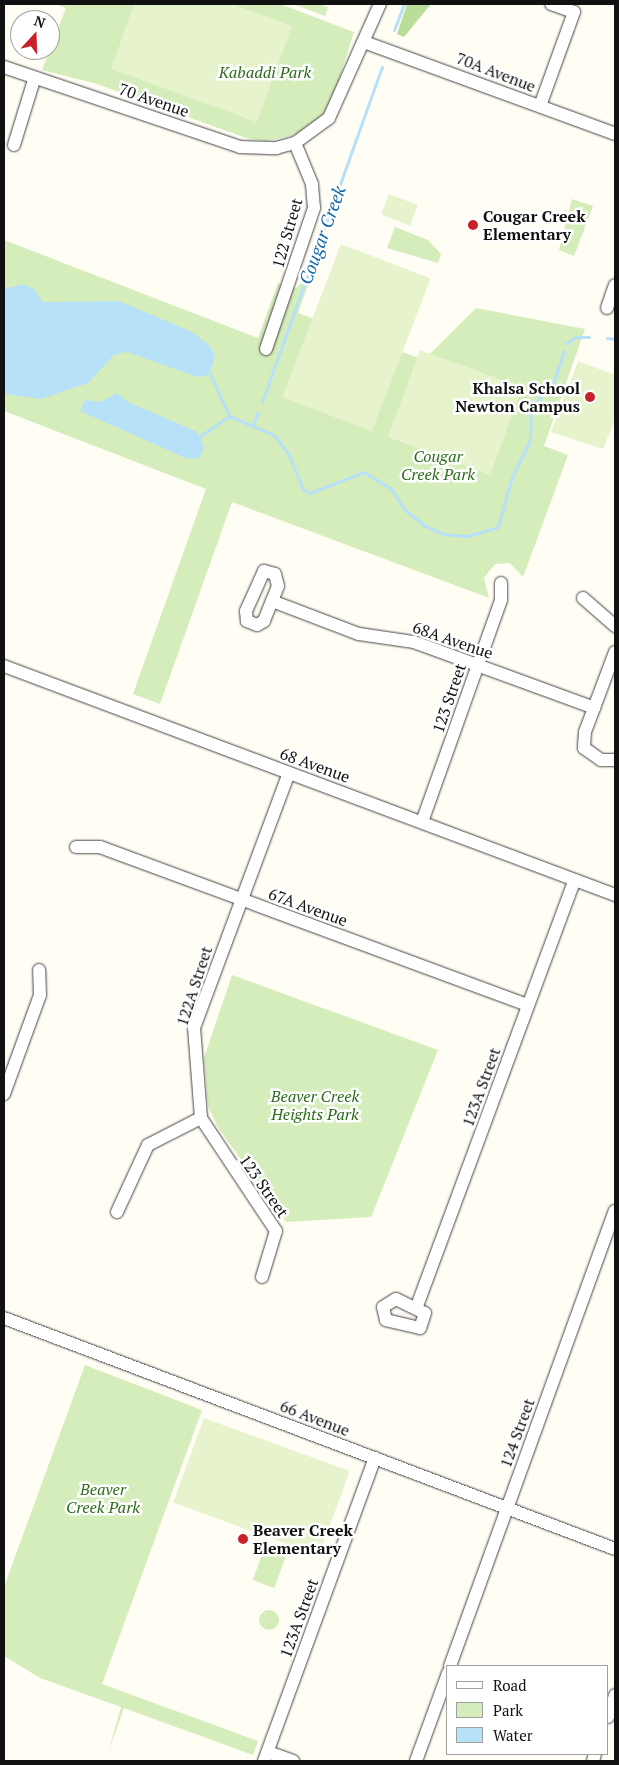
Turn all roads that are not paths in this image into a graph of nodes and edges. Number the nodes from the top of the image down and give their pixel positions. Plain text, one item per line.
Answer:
1 (380, 4) edge
2 (551, 4) edge
3 (364, 42) junction
4 (4, 67) edge
5 (34, 80) junction
6 (540, 106) junction
7 (615, 134) edge
8 (295, 144) junction
9 (14, 145) dead end
10 (615, 285) edge
11 (607, 308) dead end
12 (266, 349) dead end
13 (501, 583) dead end
14 (583, 598) dead end
15 (272, 601) dead end
16 (615, 626) edge
17 (615, 652) edge
18 (477, 664) junction
19 (4, 666) edge
20 (594, 708) junction
21 (615, 760) edge
22 (289, 772) junction
23 (422, 822) junction
24 (76, 847) dead end
25 (575, 880) junction
26 (615, 894) edge
27 (242, 899) junction
28 (39, 970) dead end
29 (528, 1005) junction
30 (4, 1094) edge
31 (201, 1118) junction
32 (615, 1211) edge
33 (117, 1212) dead end
34 (262, 1277) dead end
35 (417, 1306) dead end
36 (4, 1318) edge
37 (374, 1458) junction
38 (507, 1508) junction
39 (615, 1549) edge
40 (450, 1665) edge
41 (446, 1678) edge
42 (615, 1695) edge
43 (609, 1714) edge
44 (266, 1757) edge
45 (293, 1761) edge
46 (416, 1761) edge

1 - 3 street
2 - 6 street
3 - 6 street, 70A Avenue
3 - 8 street
4 - 5 street, 70 Avenue
5 - 8 street, 70 Avenue
5 - 9 street
6 - 7 street, 70A Avenue
8 - 12 street, 122 Street
10 - 11 street
13 - 18 street, 123 Street
14 - 16 street
15 - 18 street, 68A Avenue
17 - 20 street
18 - 20 street, 68A Avenue
18 - 23 street, 123 Street
19 - 22 street, 68 Avenue
20 - 21 street
22 - 23 street, 68 Avenue
22 - 27 street, 122A Street
23 - 25 street, 68 Avenue
24 - 27 street, 67A Avenue
25 - 26 street, 68 Avenue
25 - 29 street, 123A Street
27 - 29 street, 67A Avenue
27 - 31 street, 122A Street
28 - 30 street
29 - 35 street, 123A Street
31 - 33 street
31 - 34 street, 123 Street
32 - 38 street, 124 Street
36 - 37 street, 66 Avenue
37 - 38 street, 66 Avenue
37 - 44 street, 123A Street
38 - 39 street, 66 Avenue
38 - 40 street, 124 Street
41 - 46 street
42 - 43 street
44 - 45 street

